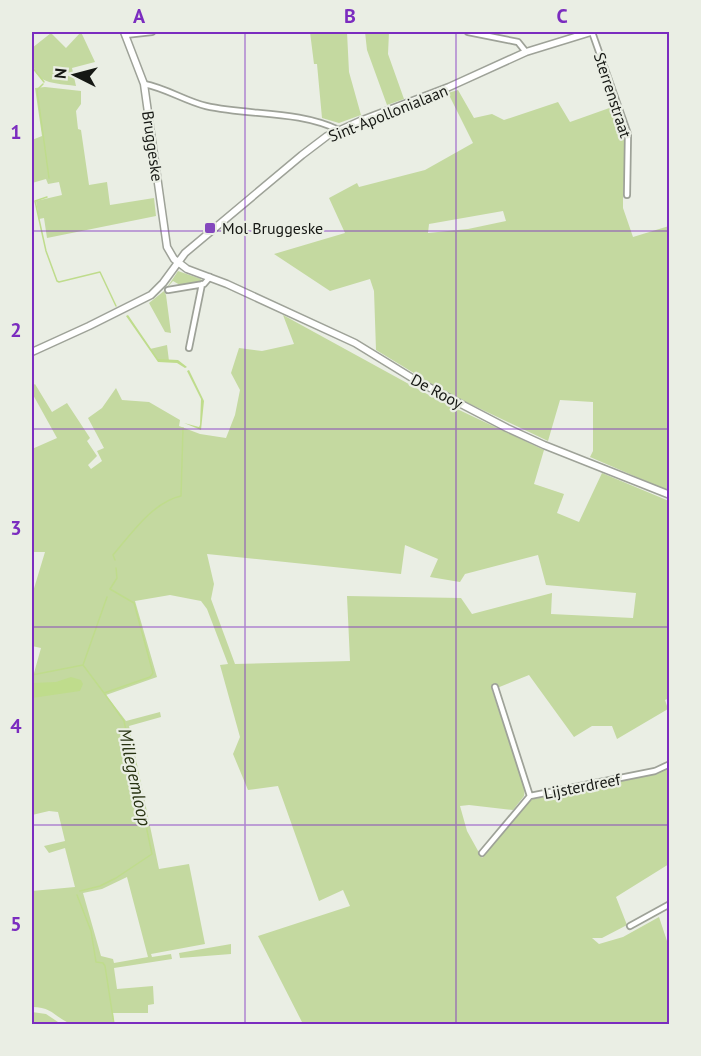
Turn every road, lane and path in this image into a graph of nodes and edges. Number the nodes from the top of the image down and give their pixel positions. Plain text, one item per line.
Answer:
1 (152, 32) edge
2 (468, 32) edge
3 (591, 32) edge
4 (125, 33) edge
5 (526, 52) junction
6 (144, 84) junction
7 (339, 130) junction
8 (627, 195) dead end
9 (177, 262) junction
10 (210, 277) junction
11 (202, 284) junction
12 (168, 290) dead end
13 (189, 348) dead end
14 (32, 352) edge
15 (668, 492) edge
16 (495, 687) dead end
17 (669, 764) edge
18 (530, 796) junction
19 (483, 853) dead end
20 (669, 904) edge
21 (630, 926) dead end

1 - 4 street
2 - 5 street
3 - 5 street, Sint-Apollonialaan
3 - 8 street, Sterrenstraat
4 - 6 street, Bruggeske
5 - 7 street, Sint-Apollonialaan
6 - 7 street
6 - 9 street, Bruggeske
7 - 9 street, Sint-Apollonialaan
9 - 10 street, De Rooy
9 - 14 street, Sint-Apollonialaan
10 - 11 street
10 - 15 street, De Rooy
11 - 12 street
11 - 13 street
16 - 18 street
17 - 18 street, Lijsterdreef
18 - 19 street, Lijsterdreef
20 - 21 street

